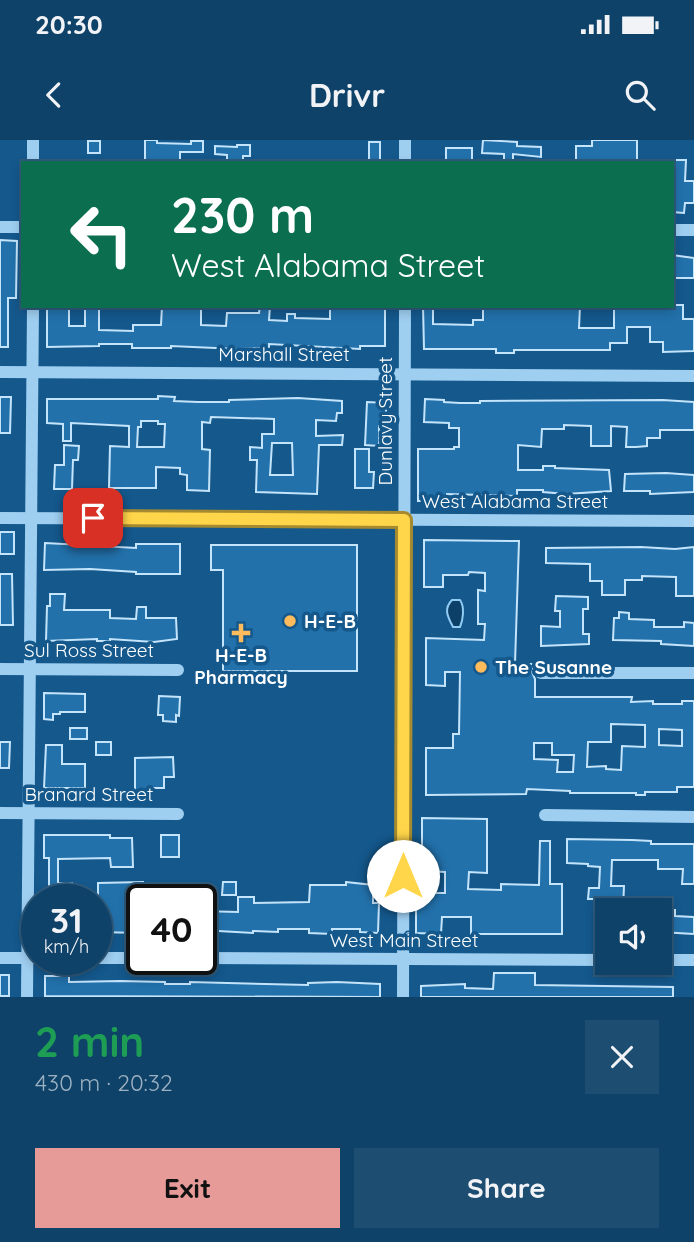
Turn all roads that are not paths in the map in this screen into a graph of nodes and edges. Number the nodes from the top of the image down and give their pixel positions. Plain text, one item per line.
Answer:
1 (33, 140) edge
2 (405, 140) edge
3 (33, 161) edge
4 (405, 161) edge
5 (0, 227) edge
6 (21, 228) edge
7 (674, 230) edge
8 (694, 230) edge
9 (33, 308) edge
10 (405, 308) edge
11 (0, 372) edge
12 (33, 372) junction
13 (404, 374) junction
14 (694, 376) edge
15 (0, 518) edge
16 (31, 518) junction
17 (404, 520) junction
18 (694, 521) edge
19 (0, 669) edge
20 (30, 669) junction
21 (178, 670) dead end
22 (541, 673) dead end
23 (694, 673) edge
24 (0, 813) edge
25 (30, 813) junction
26 (178, 814) dead end
27 (545, 815) dead end
28 (694, 817) edge
29 (31, 884) edge
30 (0, 958) edge
31 (21, 958) edge
32 (217, 958) edge
33 (403, 960) junction
34 (595, 960) edge
35 (672, 960) edge
36 (694, 961) edge
37 (30, 975) edge
38 (27, 997) edge
39 (402, 997) edge

1 - 3 street
2 - 4 street
5 - 6 street
7 - 8 street
9 - 12 street
10 - 13 street, Dunlavy Street
11 - 12 street, Marshall Street
12 - 13 street, Marshall Street
12 - 16 street
13 - 14 street, Marshall Street
13 - 17 street, Dunlavy Street
15 - 16 street, West Alabama Street
16 - 17 street, West Alabama Street
16 - 20 street
17 - 18 street, West Alabama Street
17 - 33 street, Dunlavy Street
19 - 20 street, Sul Ross Street
20 - 21 street, Sul Ross Street
20 - 25 street
22 - 23 street
24 - 25 street, Branard Street
25 - 26 street, Branard Street
25 - 29 street
27 - 28 street
30 - 31 street
32 - 33 street, West Main Street
33 - 34 street, West Main Street
33 - 39 street, Dunlavy Street
35 - 36 street
37 - 38 street

